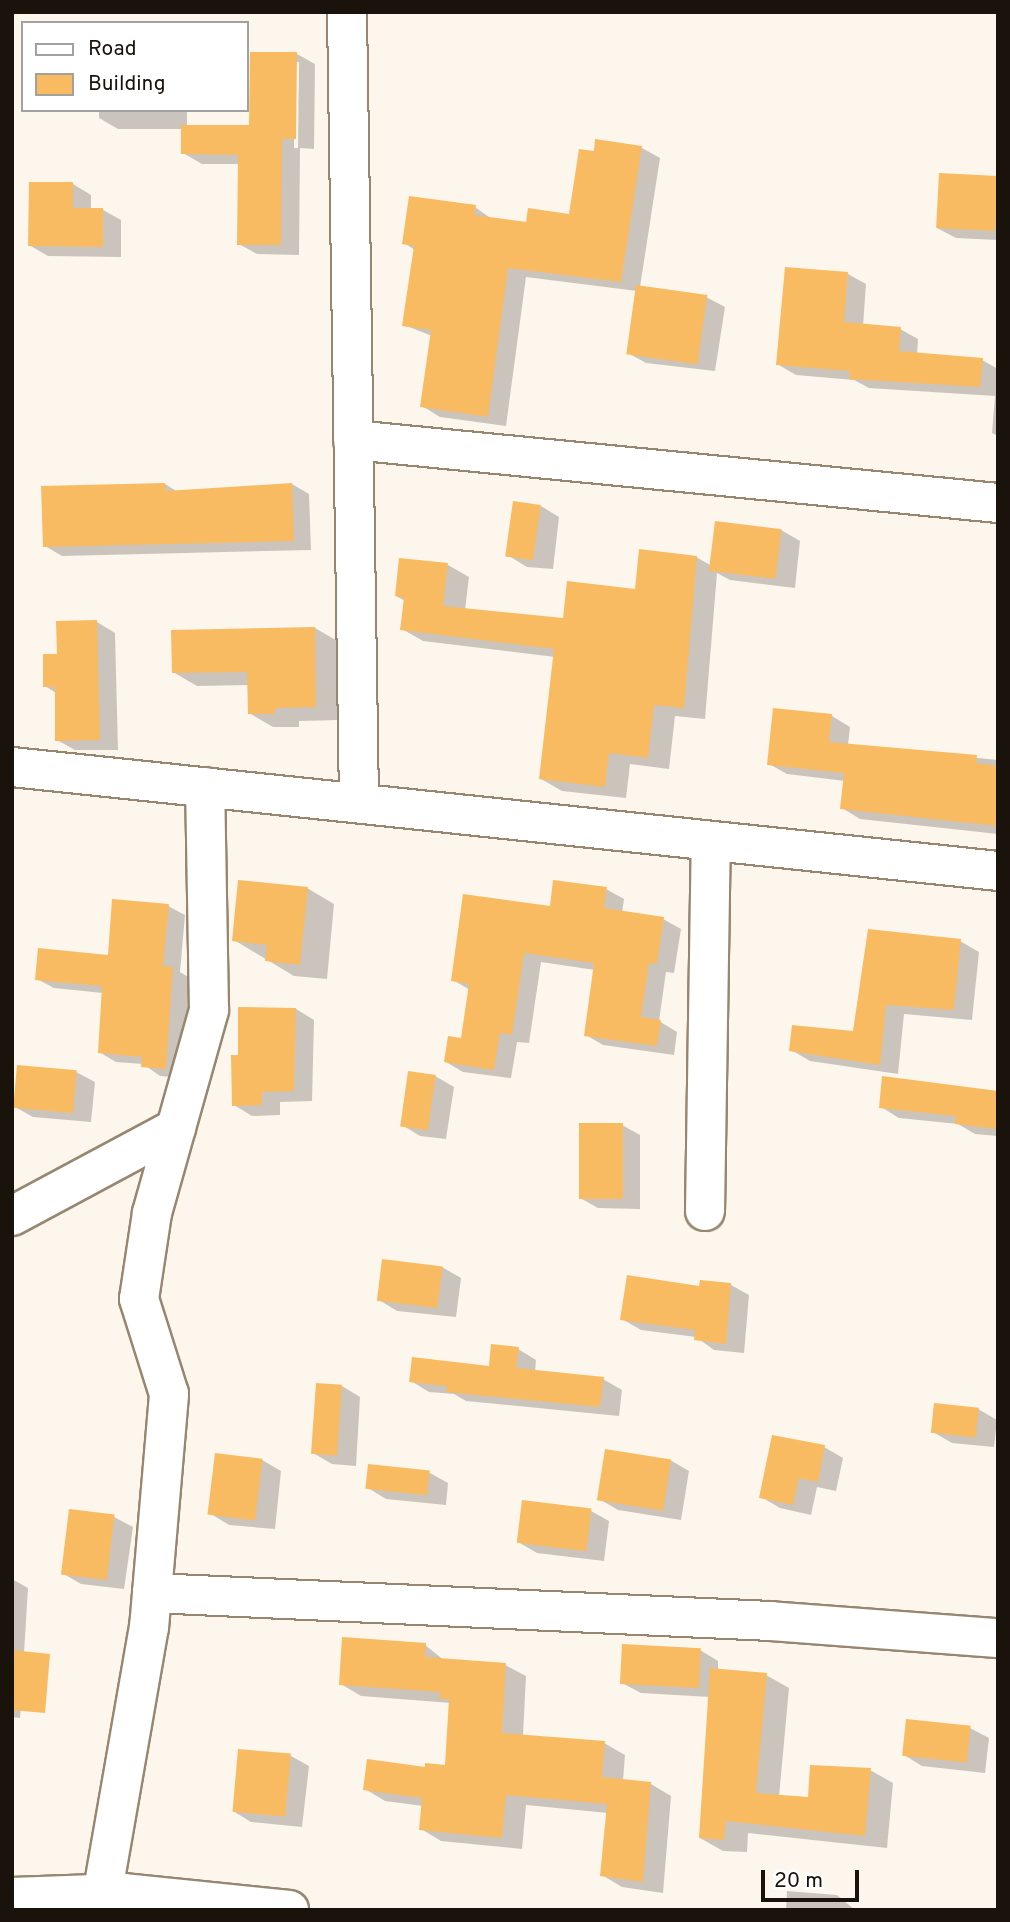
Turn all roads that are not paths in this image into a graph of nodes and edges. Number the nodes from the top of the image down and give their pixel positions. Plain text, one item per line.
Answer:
1 (347, 12) edge
2 (353, 440) junction
3 (998, 503) edge
4 (12, 767) edge
5 (205, 787) junction
6 (359, 801) junction
7 (710, 844) junction
8 (998, 871) edge
9 (176, 1128) junction
10 (705, 1211) dead end
11 (12, 1216) edge
12 (152, 1593) junction
13 (998, 1638) edge
14 (102, 1896) junction
15 (12, 1897) edge
16 (142, 1902) edge
17 (289, 1910) edge

1 - 2 street
2 - 3 street
2 - 6 street
4 - 5 street
5 - 6 street
5 - 9 street
6 - 7 street
7 - 8 street
7 - 10 street
9 - 11 street
9 - 12 street
12 - 13 street
12 - 14 street
14 - 15 street
14 - 16 street
16 - 17 street

